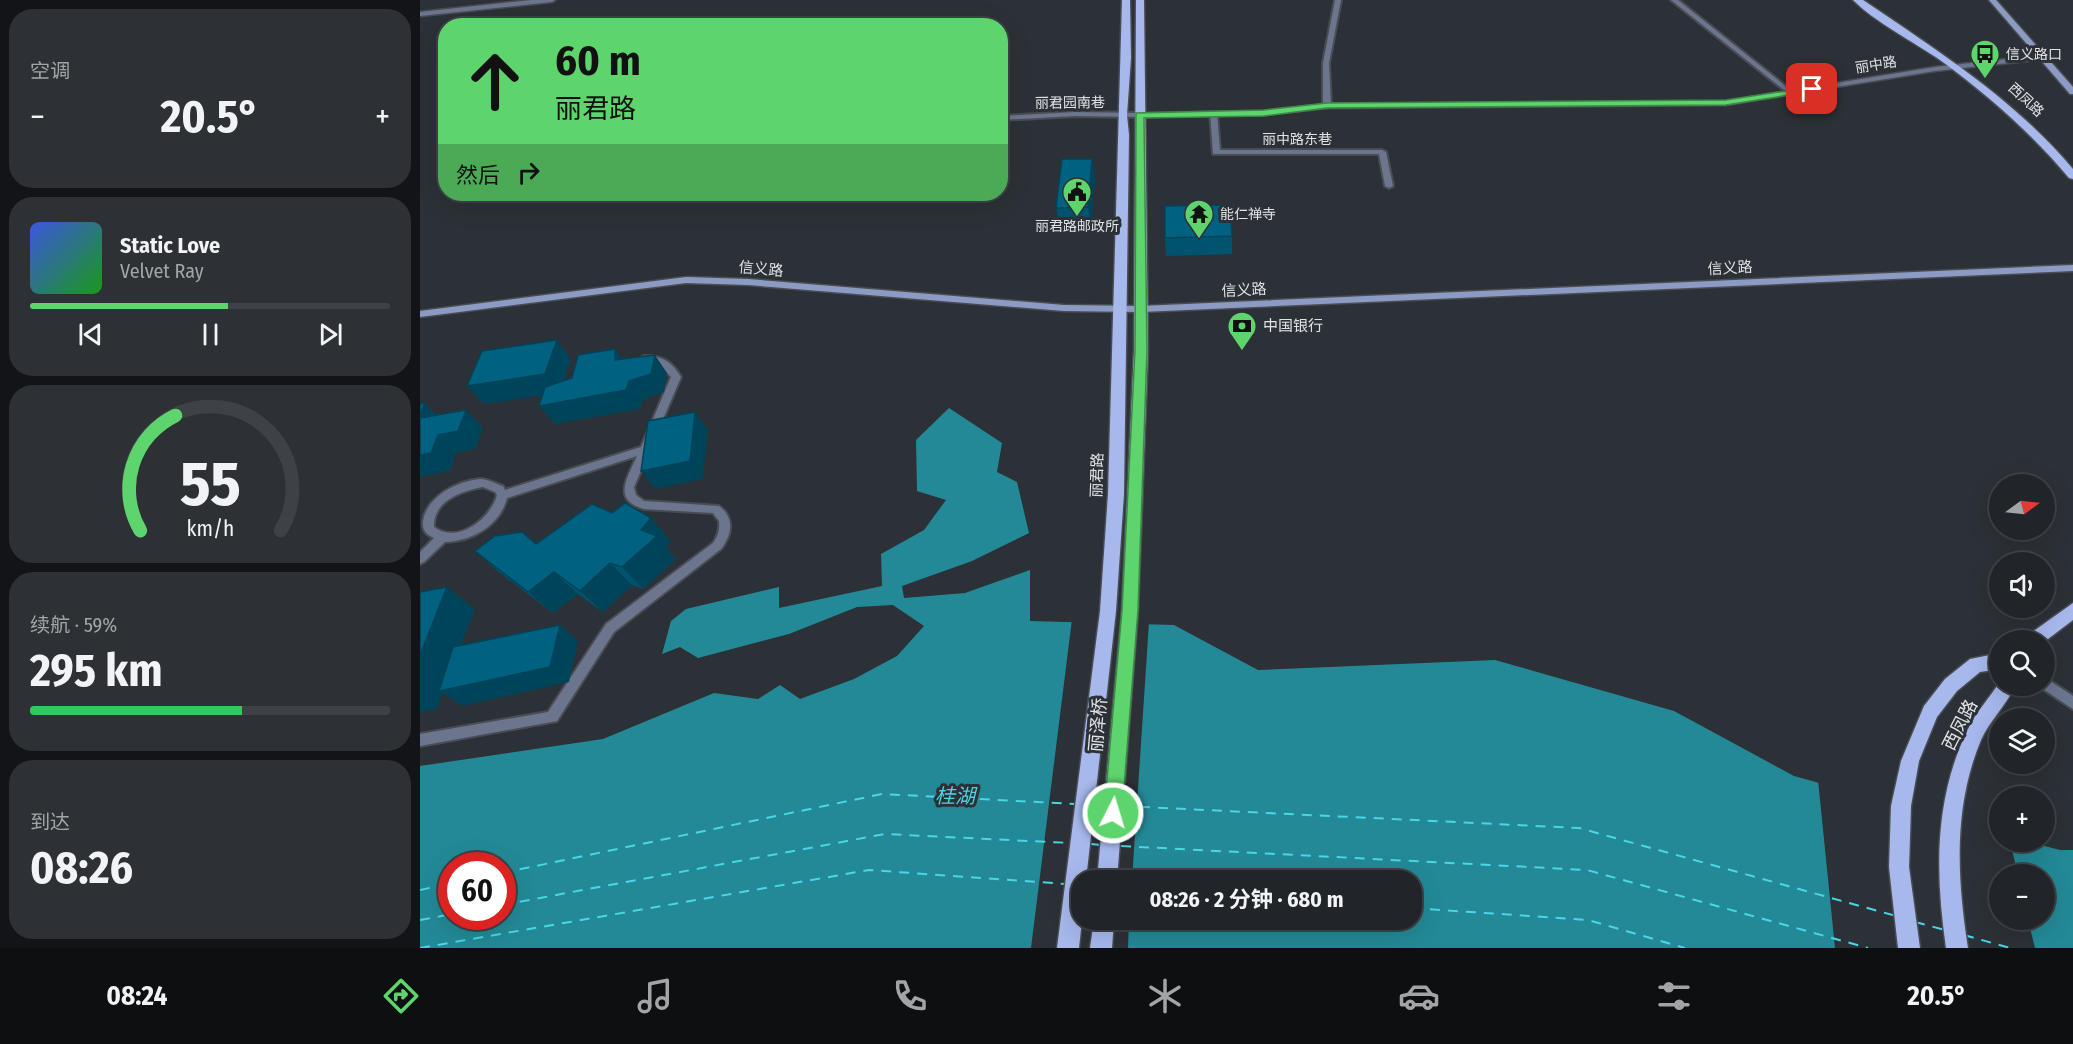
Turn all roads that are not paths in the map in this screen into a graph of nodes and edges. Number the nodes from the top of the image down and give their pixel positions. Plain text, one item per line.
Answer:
1 (552, 0) edge
2 (1126, 0) edge
3 (1140, 0) edge
4 (1338, 0) edge
5 (1674, 0) edge
6 (1857, 0) edge
7 (1992, 0) edge
8 (420, 14) edge
9 (2042, 57) junction
10 (1954, 66) junction
11 (2073, 92) edge
12 (1791, 93) junction
13 (1327, 106) junction
14 (1214, 114) junction
15 (1122, 115) junction
16 (1139, 115) junction
17 (1008, 118) edge
18 (2073, 176) edge
19 (1389, 186) dead end
20 (2073, 268) edge
21 (1120, 309) junction
22 (1141, 309) junction
23 (420, 314) edge
24 (630, 361) edge
25 (646, 449) junction
26 (502, 495) junction
27 (425, 513) edge
28 (443, 537) junction
29 (420, 559) edge
30 (2073, 610) edge
31 (2047, 630) edge
32 (1989, 663) edge
33 (2055, 691) edge
34 (2000, 696) edge
35 (2073, 703) edge
36 (420, 740) edge
37 (1108, 870) edge
38 (1103, 930) edge
39 (1068, 948) edge
40 (1101, 948) edge
41 (1909, 948) edge
42 (1958, 948) edge

1 - 8 street
2 - 15 main road, 丽君路
3 - 16 main road
4 - 13 lane
5 - 12 lane
6 - 10 main road, 西凤路
7 - 9 street
9 - 10 street, 丽中路
9 - 11 street
10 - 12 street, 丽中路
10 - 18 main road, 西凤路
12 - 13 street, 丽中路
13 - 14 street, 丽中路
14 - 16 street, 丽中路
14 - 19 lane, 丽中路东巷
15 - 16 lane, 丽君园南巷
15 - 17 lane, 丽君园南巷
15 - 21 main road, 丽君路
16 - 22 main road
20 - 22 street, 信义路
21 - 22 street, 信义路
21 - 23 street, 信义路
21 - 39 main road, 丽君路
22 - 37 main road, 丽泽桥
24 - 25 lane
25 - 26 lane
25 - 36 lane
26 - 27 lane
26 - 28 lane
27 - 28 lane
28 - 29 lane
30 - 31 main road
32 - 41 main road, 西凤路
33 - 35 lane
34 - 42 main road, 西凤路
38 - 40 main road

